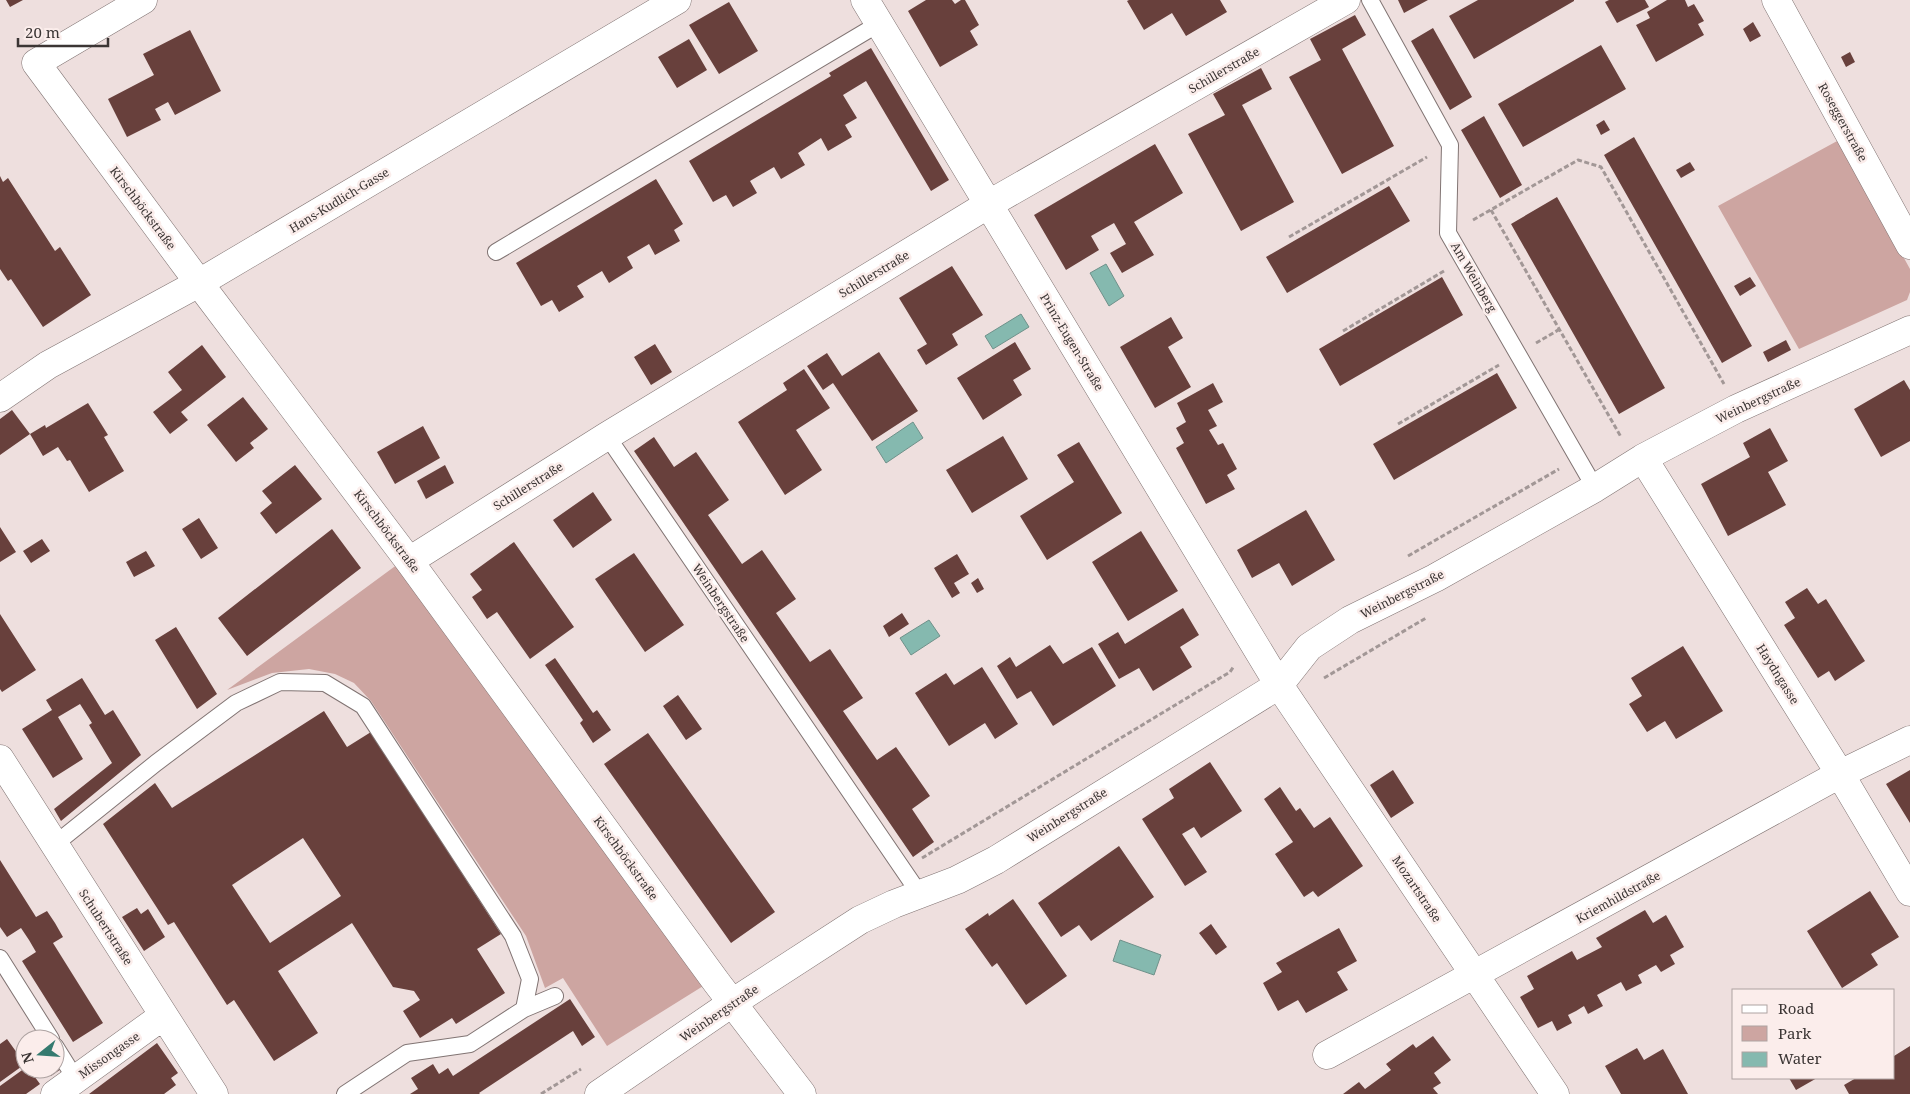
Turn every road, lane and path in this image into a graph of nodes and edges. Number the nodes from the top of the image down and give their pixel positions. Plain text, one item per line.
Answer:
1 (143, 0) edge
2 (677, 0) edge
3 (865, 0) edge
4 (1346, 0) edge
5 (1370, 0) edge
6 (1776, 0) edge
7 (880, 23) junction
8 (1450, 145) junction
9 (989, 204) junction
10 (1491, 210) junction
11 (1448, 233) junction
12 (1289, 236) dead end
13 (1910, 245) edge
14 (496, 252) dead end
15 (1464, 260) junction
16 (199, 283) junction
17 (1560, 329) junction
18 (1910, 330) edge
19 (1344, 331) dead end
20 (1518, 353) junction
21 (1726, 388) dead end
22 (0, 398) edge
23 (1398, 424) dead end
24 (607, 436) junction
25 (1622, 437) dead end
26 (1643, 458) junction
27 (1595, 488) junction
28 (409, 561) junction
29 (1235, 664) dead end
30 (1279, 684) junction
31 (1910, 740) edge
32 (0, 759) edge
33 (1840, 774) junction
34 (54, 844) junction
35 (903, 869) junction
36 (1910, 892) edge
37 (919, 893) junction
38 (0, 958) edge
39 (1476, 975) junction
40 (555, 996) dead end
41 (732, 1004) junction
42 (524, 1008) junction
43 (163, 1016) junction
44 (45, 1029) edge
45 (1327, 1055) dead end
46 (65, 1086) edge
47 (214, 1094) edge
48 (345, 1094) edge
49 (599, 1094) edge
50 (802, 1094) edge
51 (1555, 1094) edge

1 - 16 street, Kirschböckstraße
2 - 16 street, Hans-Kudlich-Gasse
3 - 7 street, Prinz-Eugen-Straße
4 - 9 street, Schillerstraße
5 - 8 lane
6 - 13 street, Roseggerstraße
7 - 9 street, Prinz-Eugen-Straße
7 - 14 lane
8 - 11 lane, Am Weinberg
8 - 12 path
9 - 24 street, Schillerstraße
9 - 30 street, Prinz-Eugen-Straße
10 - 11 path
10 - 17 path
10 - 21 path
11 - 15 lane, Am Weinberg
15 - 19 path
15 - 20 lane, Am Weinberg
16 - 22 street, Hans-Kudlich-Gasse
16 - 28 street, Kirschböckstraße
17 - 20 path
17 - 25 path
18 - 26 street, Weinbergstraße
20 - 23 path
20 - 27 lane, Am Weinberg
24 - 28 street, Schillerstraße
24 - 35 lane, Weinbergstraße
26 - 27 street, Weinbergstraße
26 - 33 street, Haydngasse
27 - 30 street, Weinbergstraße
28 - 41 street, Kirschböckstraße
29 - 35 path
30 - 37 street, Weinbergstraße
30 - 39 street, Mozartstraße
31 - 33 street, Kriemhildstraße
32 - 34 street, Schubertstraße
33 - 36 street, Haydngasse
33 - 39 street, Kriemhildstraße
34 - 42 lane
34 - 43 street, Schubertstraße
35 - 37 lane, Weinbergstraße
37 - 41 street, Weinbergstraße
38 - 44 lane
39 - 45 street, Kriemhildstraße
39 - 51 street, Mozartstraße
40 - 42 lane
41 - 49 street, Weinbergstraße
41 - 50 street, Kirschböckstraße
42 - 48 lane
43 - 46 street, Missongasse
43 - 47 street, Schubertstraße

